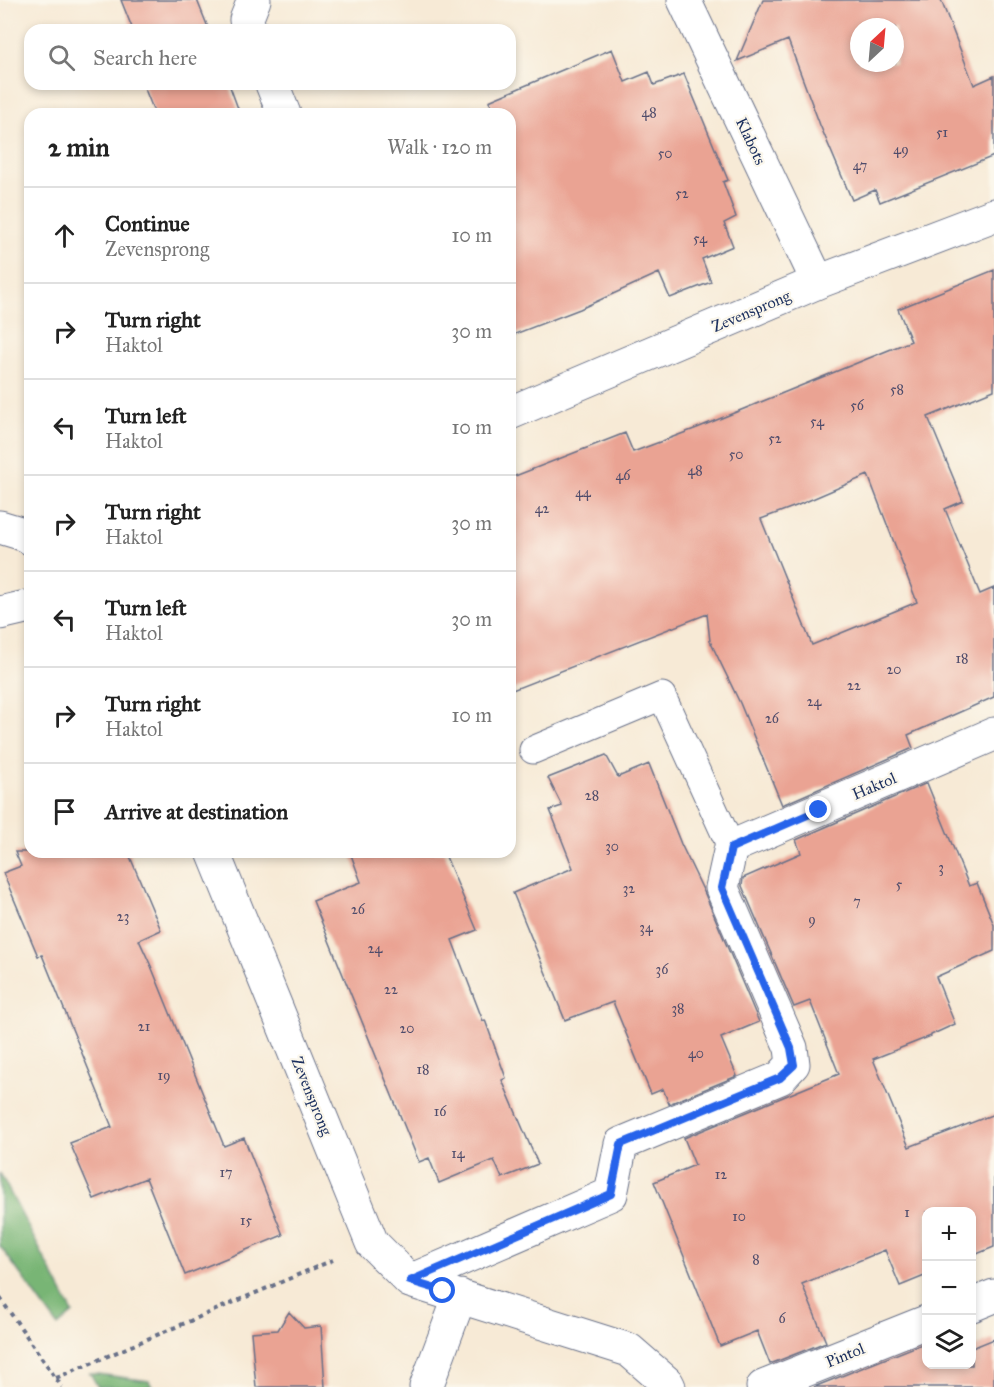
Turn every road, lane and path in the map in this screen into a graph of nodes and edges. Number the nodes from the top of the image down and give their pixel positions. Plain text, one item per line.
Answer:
1 (254, 0) edge
2 (684, 0) edge
3 (248, 24) edge
4 (274, 90) edge
5 (282, 108) edge
6 (994, 215) edge
7 (818, 282) junction
8 (516, 409) edge
9 (0, 527) edge
10 (24, 535) edge
11 (24, 607) edge
12 (0, 613) edge
13 (994, 734) edge
14 (532, 750) dead end
15 (731, 848) junction
16 (215, 858) edge
17 (372, 1243) junction
18 (410, 1281) junction
19 (460, 1296) junction
20 (994, 1296) edge
21 (0, 1298) edge
22 (976, 1303) edge
23 (922, 1324) edge
24 (56, 1378) junction
25 (62, 1387) edge
26 (426, 1387) edge
27 (669, 1387) edge
28 (764, 1387) edge

1 - 3 street
2 - 7 street, Klabots
4 - 5 street
6 - 7 street, Zevensprong
7 - 8 street, Zevensprong
9 - 10 street
11 - 12 street
13 - 15 street, Haktol
14 - 15 lane
15 - 18 street
16 - 17 street, Zevensprong
17 - 18 street, Zevensprong
17 - 24 path
18 - 19 street, Zevensprong
19 - 26 street
19 - 27 street, Zevensprong
20 - 22 street
21 - 24 path
23 - 28 street, Pintol
24 - 25 path

